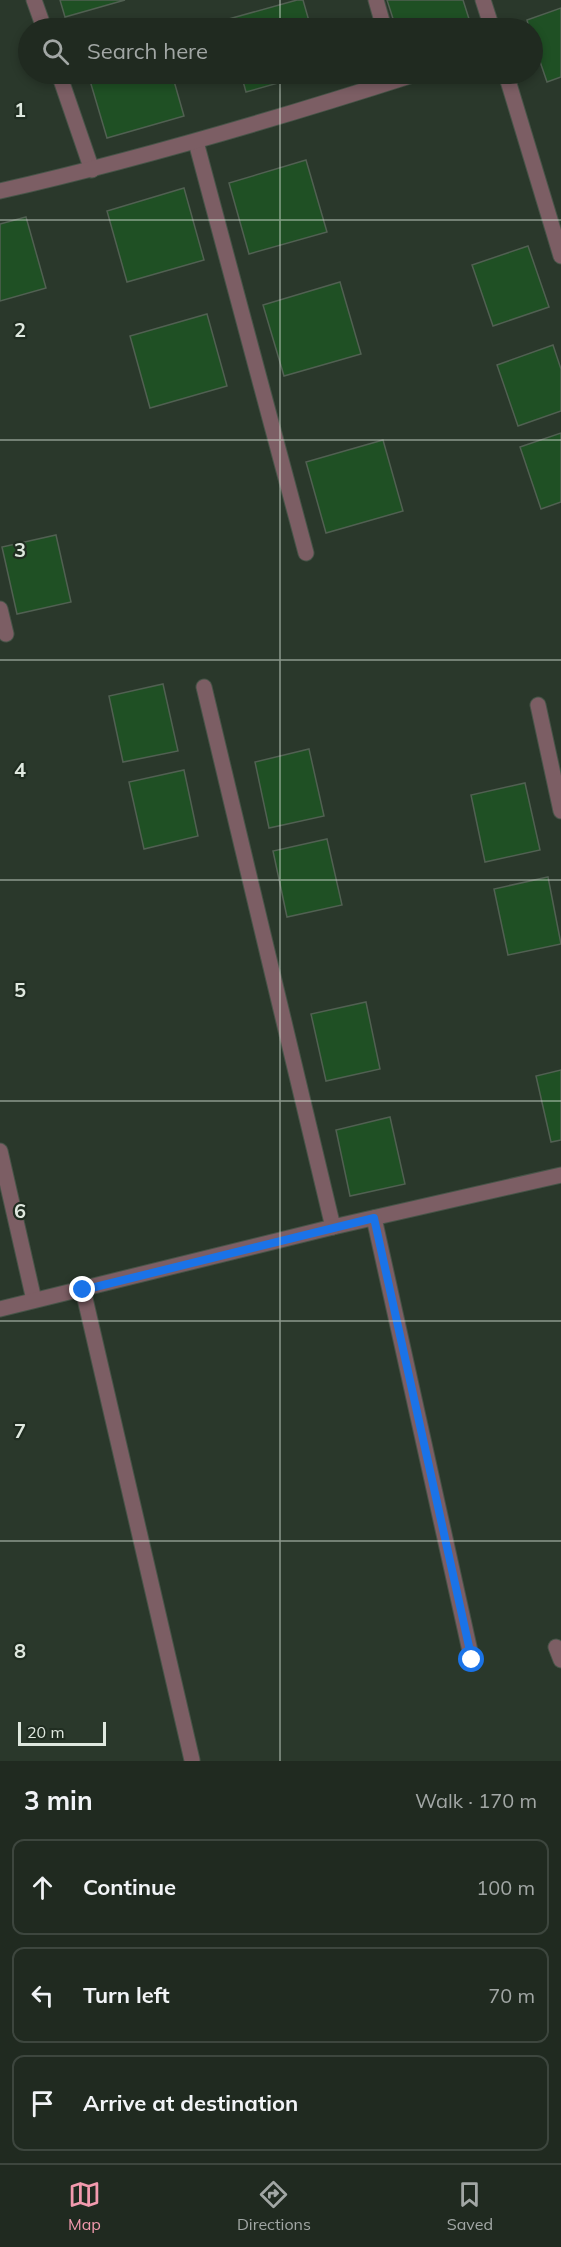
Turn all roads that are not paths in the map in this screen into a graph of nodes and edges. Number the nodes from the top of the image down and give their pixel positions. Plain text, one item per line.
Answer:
1 (34, 0) edge
2 (376, 0) edge
3 (483, 0) edge
4 (40, 18) edge
5 (381, 18) edge
6 (489, 18) edge
7 (63, 84) edge
8 (374, 84) edge
9 (509, 84) edge
10 (196, 142) junction
11 (93, 170) junction
12 (0, 191) edge
13 (561, 256) edge
14 (306, 553) dead end
15 (0, 609) edge
16 (6, 634) dead end
17 (204, 687) dead end
18 (538, 705) dead end
19 (561, 811) edge
20 (0, 1151) edge
21 (561, 1175) edge
22 (374, 1218) junction
23 (333, 1227) junction
24 (83, 1290) junction
25 (34, 1300) junction
26 (0, 1309) edge
27 (472, 1660) dead end
28 (192, 1760) edge

1 - 4 street
2 - 5 street
3 - 6 street
7 - 11 street
8 - 10 street
9 - 13 street
10 - 11 street
10 - 14 street
11 - 12 street
15 - 16 street
17 - 23 street
18 - 19 street
20 - 25 street
21 - 22 street
22 - 23 street
22 - 27 street
23 - 24 street
24 - 25 street
24 - 28 street
25 - 26 street

